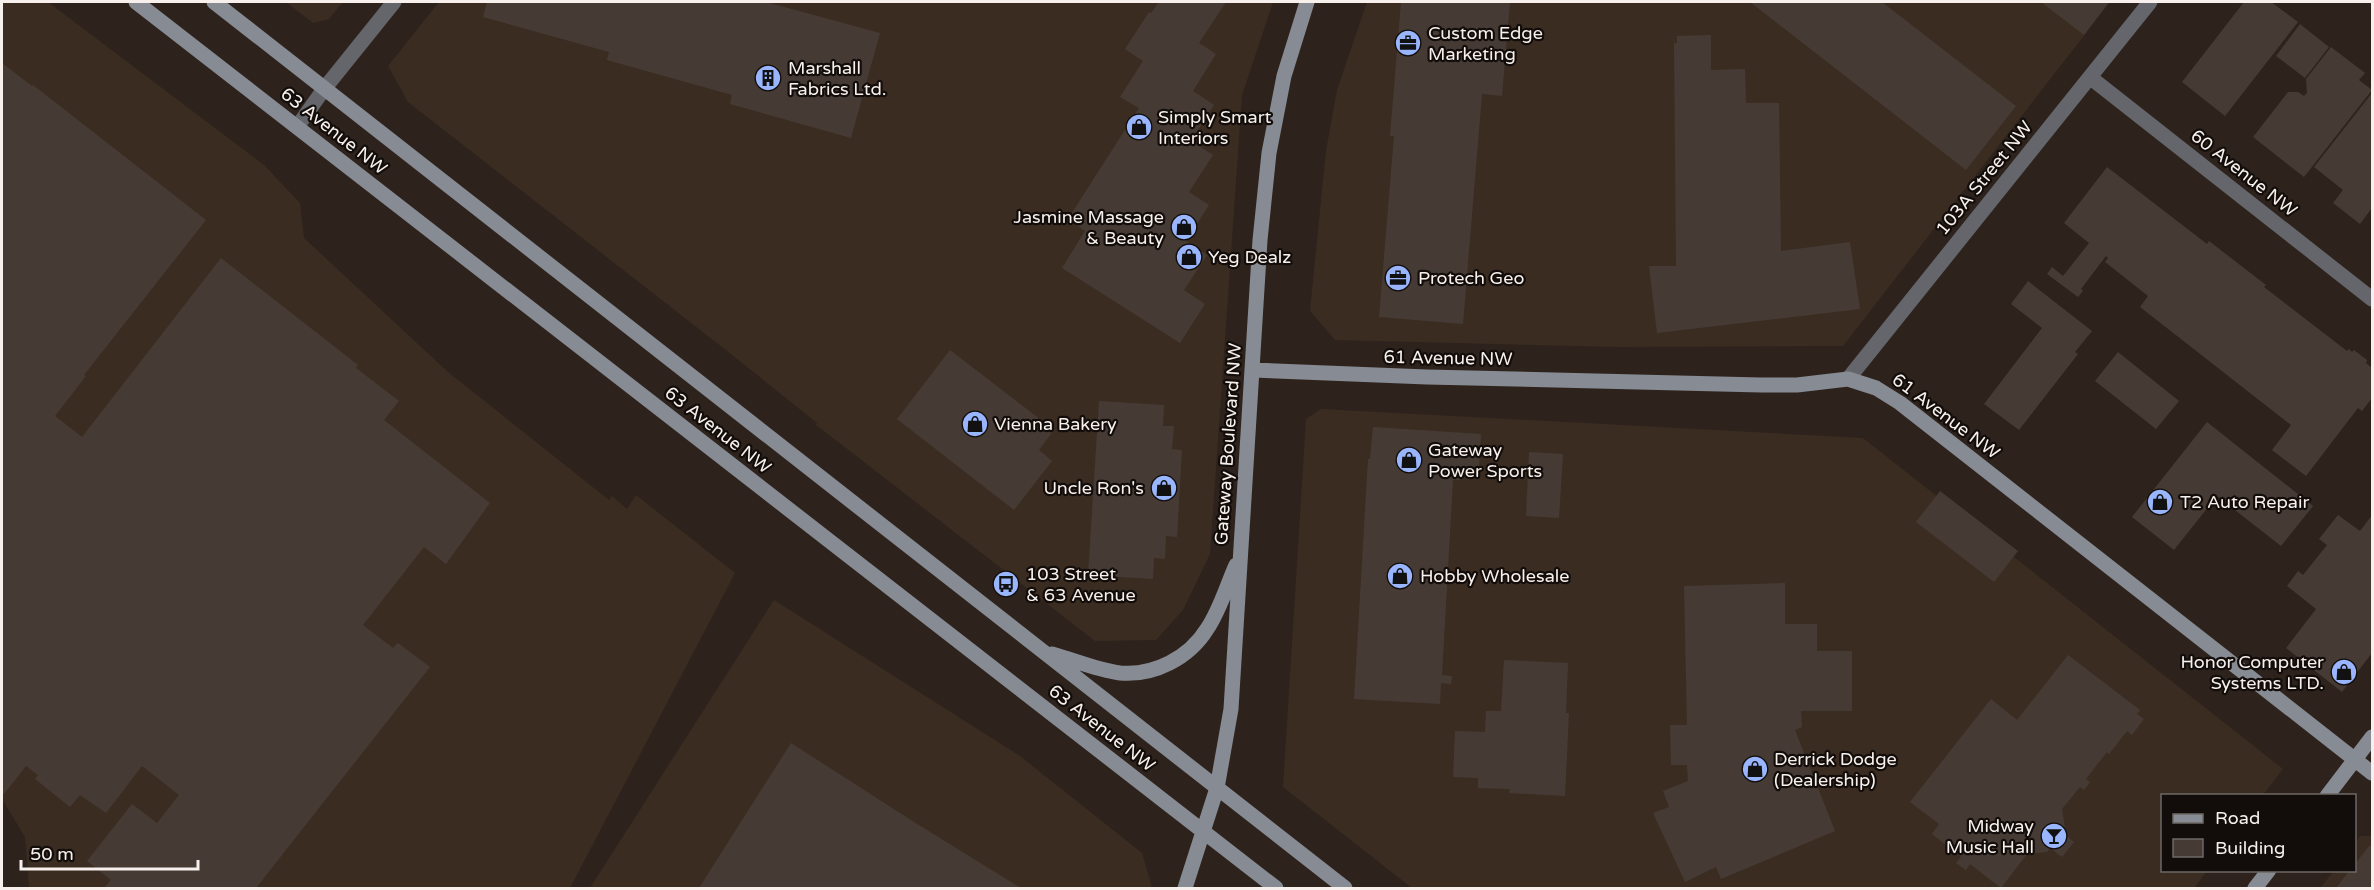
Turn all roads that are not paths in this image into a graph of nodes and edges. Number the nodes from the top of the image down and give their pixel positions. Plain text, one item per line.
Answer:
1 (136, 2) edge
2 (214, 2) edge
3 (394, 2) edge
4 (1307, 2) edge
5 (2150, 2) edge
6 (2091, 78) junction
7 (324, 89) junction
8 (297, 127) junction
9 (2373, 298) edge
10 (1252, 370) junction
11 (1848, 379) junction
12 (1241, 554) junction
13 (1044, 651) junction
14 (2373, 736) edge
15 (2355, 759) junction
16 (2373, 773) edge
17 (1217, 788) junction
18 (2328, 794) edge
19 (1204, 832) junction
20 (2267, 872) edge
21 (1185, 888) edge
22 (1276, 888) edge
23 (1346, 888) edge
24 (2255, 888) edge

1 - 8 main road, 63 Avenue NW
2 - 7 main road, 63 Avenue NW
3 - 7 street
4 - 10 main road, Gateway Boulevard NW
5 - 6 street, 103A Street NW
6 - 9 street, 60 Avenue NW
6 - 11 street, 103A Street NW
7 - 8 street
7 - 13 main road, 63 Avenue NW
8 - 19 main road, 63 Avenue NW
10 - 11 main road, 61 Avenue NW
10 - 12 main road, Gateway Boulevard NW
11 - 15 main road, 61 Avenue NW
12 - 13 main road
12 - 17 main road, Gateway Boulevard NW
13 - 17 main road, 63 Avenue NW
14 - 15 main road
15 - 16 main road, 61 Avenue NW
15 - 18 main road
17 - 19 main road, Gateway Boulevard NW
17 - 23 main road, 63 Avenue NW
19 - 21 main road, Gateway Boulevard NW
19 - 22 main road, 63 Avenue NW
20 - 24 main road

